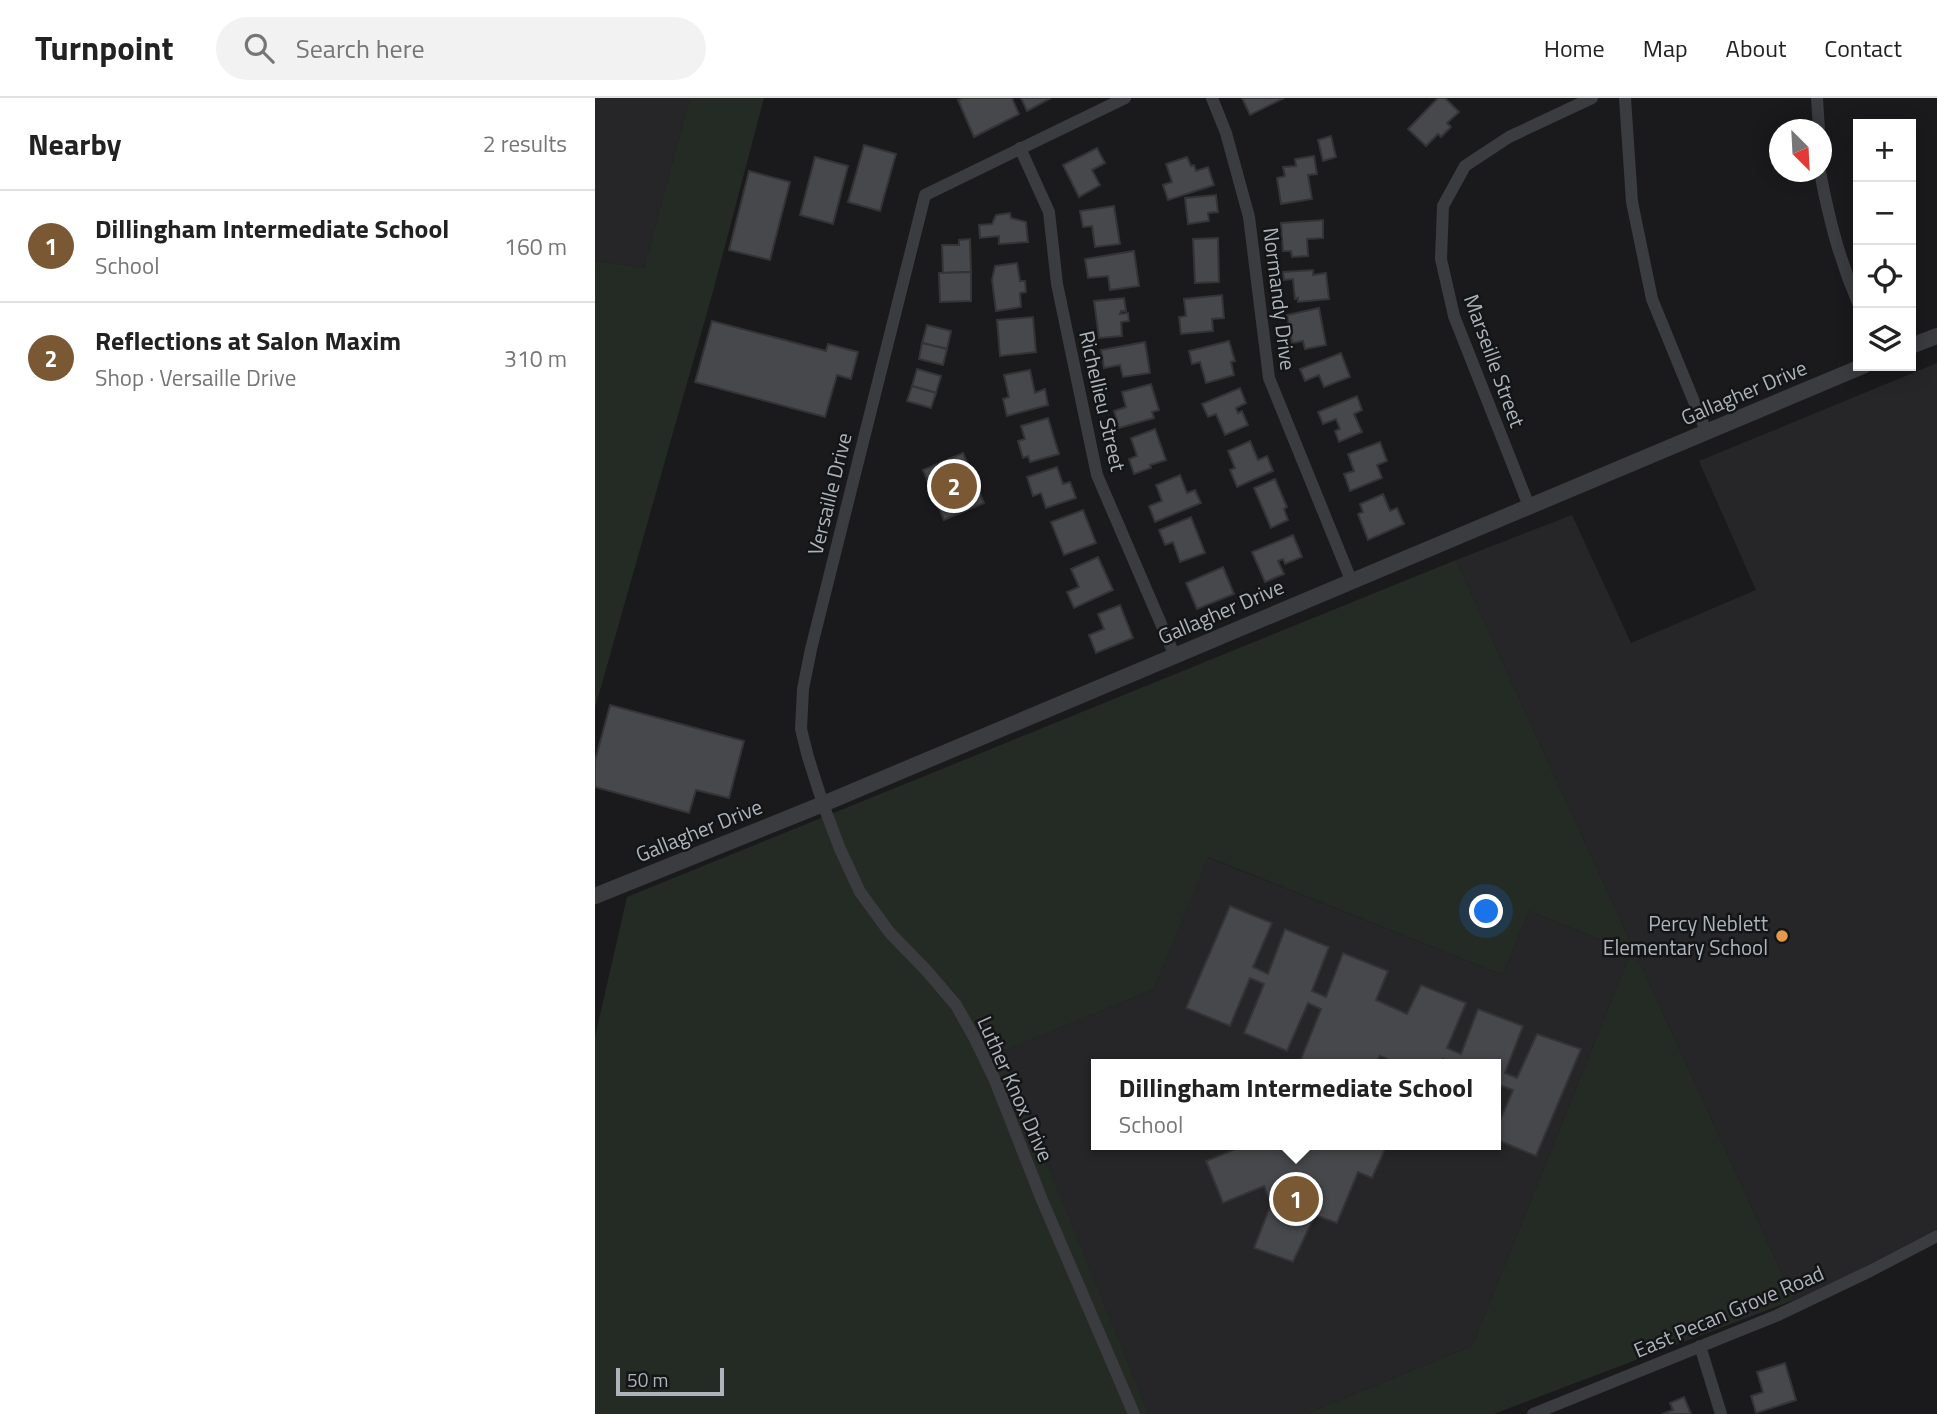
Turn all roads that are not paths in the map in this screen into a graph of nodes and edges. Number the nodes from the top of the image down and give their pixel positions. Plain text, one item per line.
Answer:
1 (1125, 98) edge
2 (1212, 98) edge
3 (1592, 98) edge
4 (1625, 98) edge
5 (1817, 98) edge
6 (1818, 119) edge
7 (1020, 148) junction
8 (1822, 182) edge
9 (1853, 290) edge
10 (1937, 336) edge
11 (1916, 344) edge
12 (1853, 370) edge
13 (1706, 431) junction
14 (1529, 506) junction
15 (1352, 580) junction
16 (1174, 654) junction
17 (823, 804) junction
18 (595, 896) edge
19 (1937, 1236) edge
20 (1700, 1346) junction
21 (1134, 1414) edge
22 (1533, 1414) edge
23 (1721, 1414) edge

1 - 7 street
2 - 15 street, Normandy Drive
3 - 14 street, Marseille Street
4 - 13 street
5 - 6 street
7 - 16 street, Richellieu Street
7 - 17 street, Versaille Drive
8 - 9 street
10 - 11 street
12 - 13 street, Gallagher Drive
13 - 14 street, Gallagher Drive
14 - 15 street, Gallagher Drive
15 - 16 street, Gallagher Drive
16 - 17 street, Gallagher Drive
17 - 18 street, Gallagher Drive
17 - 21 street, Luther Knox Drive
19 - 20 street, East Pecan Grove Road
20 - 22 street, East Pecan Grove Road
20 - 23 street

